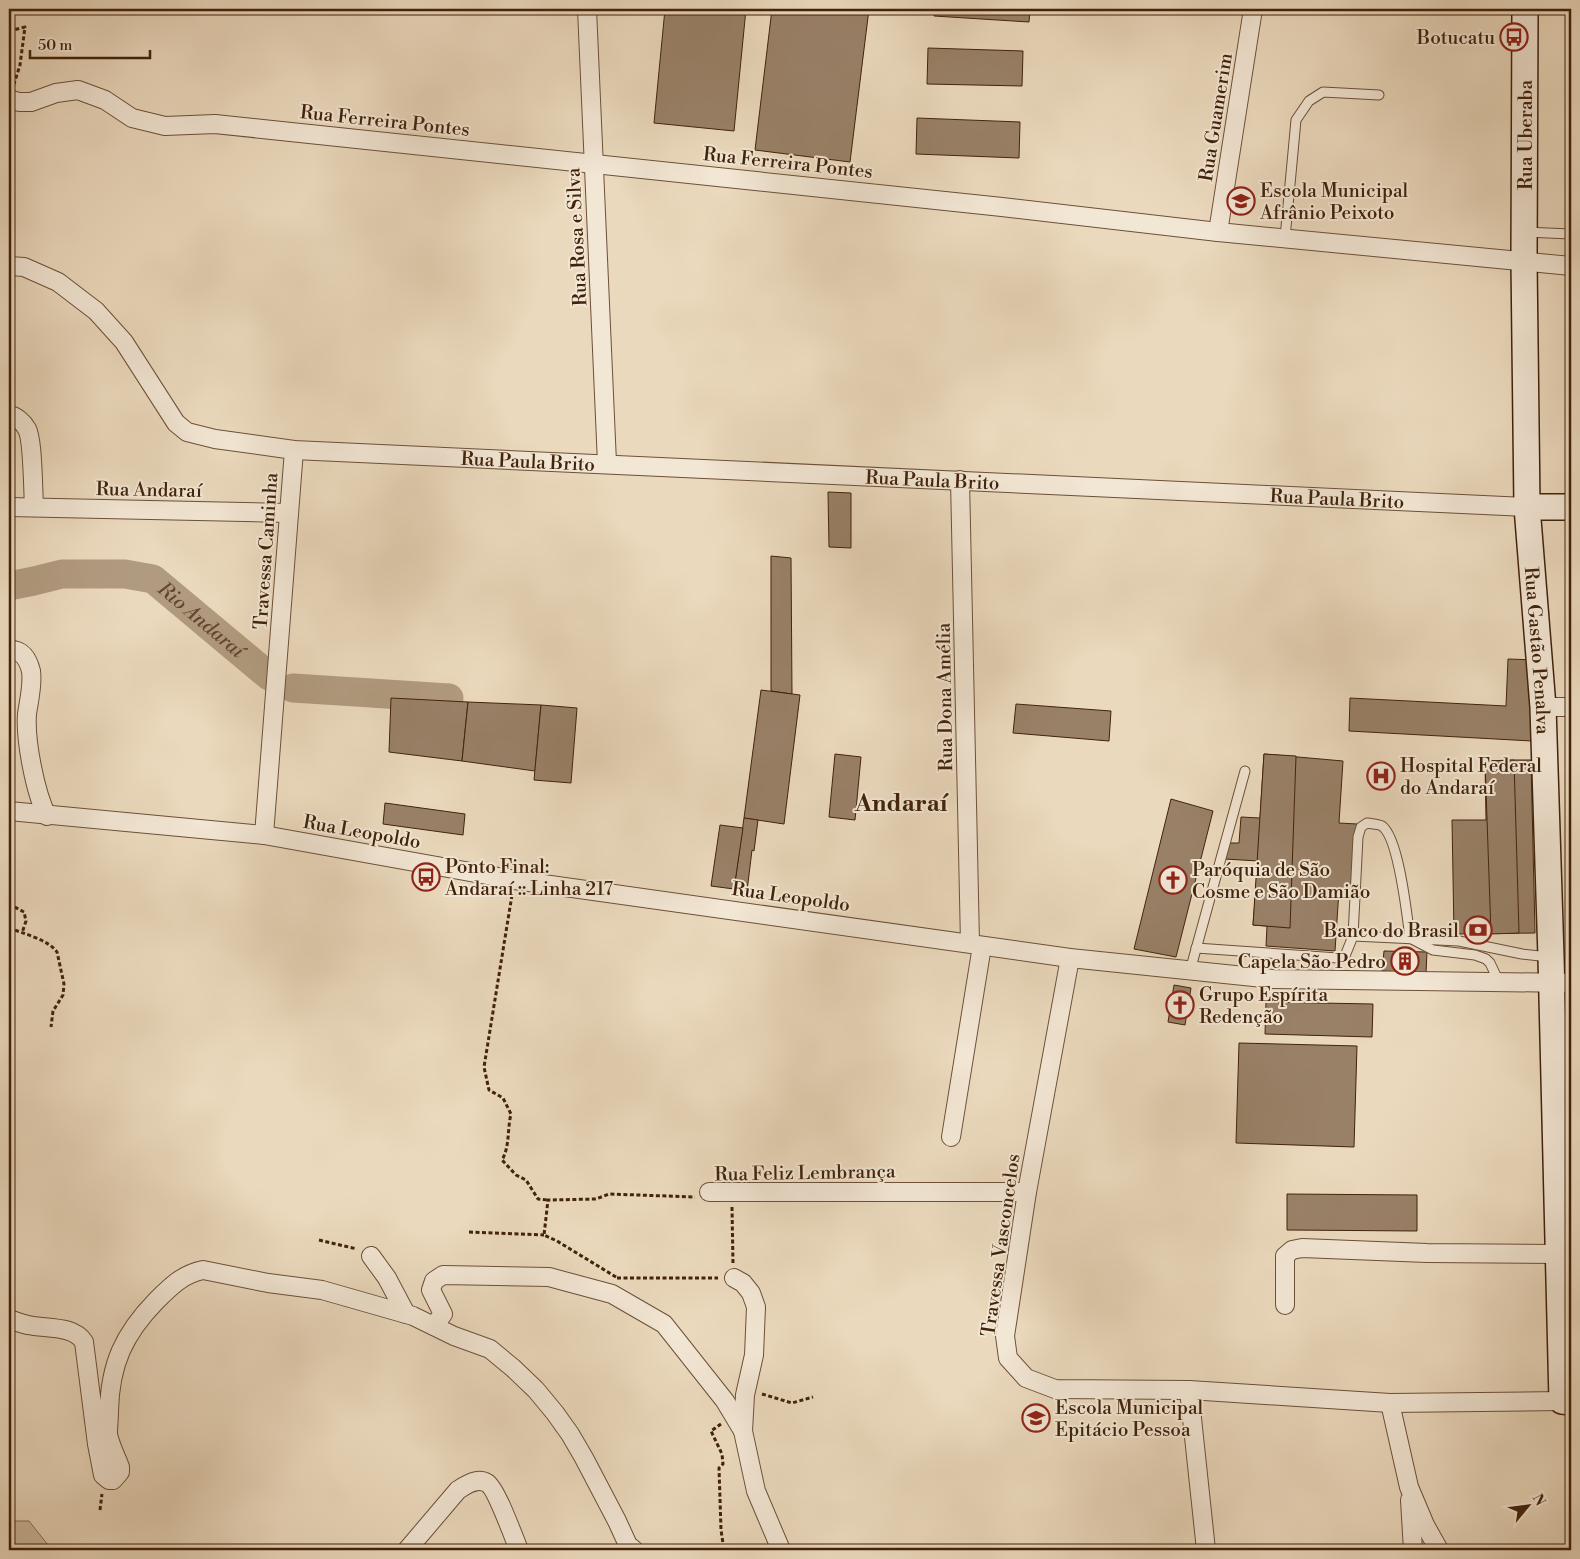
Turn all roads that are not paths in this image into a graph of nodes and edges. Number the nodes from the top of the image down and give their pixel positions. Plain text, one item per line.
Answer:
1 (587, 9) edge
2 (1253, 9) edge
3 (1525, 9) edge
4 (1379, 95) dead end
5 (9, 99) edge
6 (593, 163) junction
7 (1218, 232) junction
8 (1524, 232) junction
9 (1571, 234) edge
10 (1285, 238) junction
11 (1524, 261) junction
12 (9, 266) edge
13 (1571, 266) edge
14 (9, 414) edge
15 (294, 450) junction
16 (608, 463) junction
17 (960, 480) junction
18 (9, 507) edge
19 (34, 507) junction
20 (1527, 507) junction
21 (1571, 507) edge
22 (289, 514) junction
23 (9, 650) edge
24 (1543, 706) junction
25 (1571, 707) edge
26 (1245, 772) dead end
27 (9, 811) edge
28 (47, 816) junction
29 (264, 835) junction
30 (1353, 936) junction
31 (1410, 938) junction
32 (976, 944) junction
33 (1196, 948) junction
34 (1551, 957) junction
35 (1070, 958) junction
36 (1190, 971) junction
37 (1499, 982) junction
38 (1561, 983) edge
39 (951, 1137) dead end
40 (709, 1192) road end
41 (1027, 1192) junction
42 (1558, 1254) junction
43 (371, 1256) road end
44 (734, 1278) road end
45 (1285, 1305) dead end
46 (406, 1314) junction
47 (9, 1319) edge
48 (434, 1326) junction
49 (1189, 1390) junction
50 (1567, 1401) edge
51 (1390, 1403) junction
52 (739, 1423) junction
53 (1409, 1487) junction
54 (407, 1550) edge
55 (519, 1550) edge
56 (634, 1550) edge
57 (780, 1550) edge
58 (1206, 1550) edge
59 (1413, 1550) edge
60 (1439, 1550) edge

1 - 6 street, Rua Rosa e Silva
2 - 7 street, Rua Guamerim
3 - 8 street, Rua Uberaba
4 - 10 lane
5 - 6 street, Rua Ferreira Pontes
6 - 7 street, Rua Ferreira Pontes
6 - 16 street, Rua Rosa e Silva
7 - 10 street, Rua Ferreira Pontes
8 - 9 lane
8 - 11 street, Rua Uberaba
10 - 11 street, Rua Ferreira Pontes
11 - 13 street, Rua Ferreira Pontes
11 - 20 street, Rua Gastão Penalva
12 - 15 street, Rua Paula Brito
14 - 19 street
15 - 16 street, Rua Paula Brito
15 - 22 street, Travessa Caminha
16 - 17 street, Rua Paula Brito
17 - 20 street, Rua Paula Brito
17 - 32 street, Rua Dona Amélia
18 - 19 street, Rua Andaraí
19 - 22 street, Rua Andaraí
20 - 21 street, Rua Paula Brito
20 - 24 street, Rua Gastão Penalva
22 - 29 street, Travessa Caminha
23 - 28 street
24 - 25 street
24 - 34 street, Rua Gastão Penalva
26 - 33 lane
27 - 28 street, Rua Leopoldo
28 - 29 street, Rua Leopoldo
29 - 32 street, Rua Leopoldo
30 - 31 lane
30 - 31 lane
30 - 33 lane
31 - 34 lane
31 - 37 lane
32 - 35 street, Rua Leopoldo
32 - 39 street, Rua Dona Amélia
33 - 36 lane
34 - 38 street, Rua Gastão Penalva
35 - 36 street, Rua Leopoldo
35 - 41 street, Travessa Vasconcelos
36 - 37 street, Rua Leopoldo
37 - 38 street, Rua Leopoldo
38 - 42 street, Rua Gastão Penalva
40 - 41 street, Rua Feliz Lembrança
41 - 49 street, Travessa Vasconcelos
42 - 45 street
42 - 50 street, Rua Gastão Penalva
43 - 46 street
44 - 52 street
46 - 47 street
46 - 48 street
48 - 52 street
48 - 56 street
49 - 51 street, Travessa Vasconcelos
49 - 58 street
50 - 51 street, Travessa Vasconcelos
51 - 53 street
52 - 57 street
53 - 59 street
53 - 60 street
54 - 55 street

